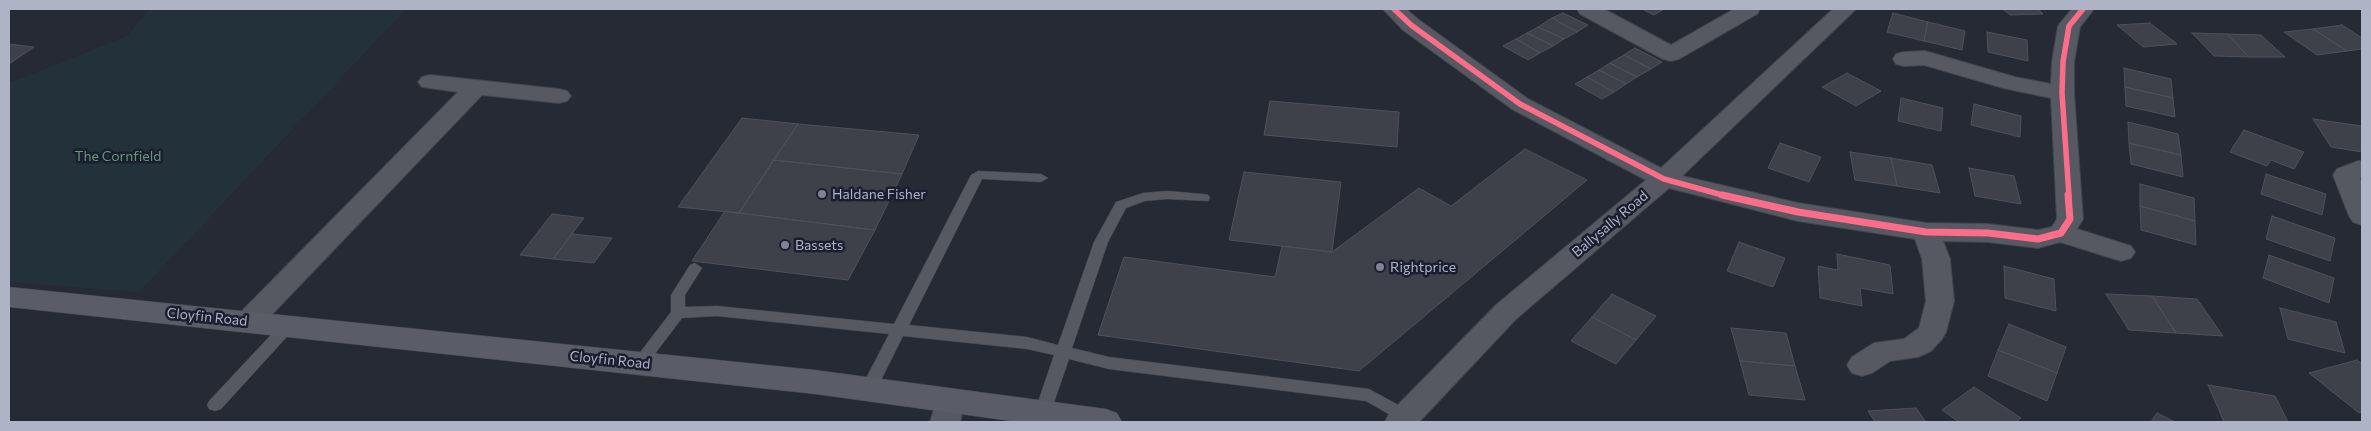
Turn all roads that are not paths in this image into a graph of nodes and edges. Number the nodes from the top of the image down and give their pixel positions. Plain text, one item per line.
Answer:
1 (1394, 9) edge
2 (1588, 9) edge
3 (1748, 9) edge
4 (1845, 9) edge
5 (2083, 9) edge
6 (1904, 59) dead end
7 (430, 82) dead end
8 (476, 87) junction
9 (2062, 93) junction
10 (559, 96) dead end
11 (2362, 169) edge
12 (1041, 178) dead end
13 (1664, 179) junction
14 (1203, 198) dead end
15 (2362, 216) edge
16 (1926, 232) junction
17 (2061, 233) junction
18 (2121, 252) dead end
19 (695, 268) dead end
20 (9, 297) edge
21 (678, 313) junction
22 (249, 321) junction
23 (289, 325) junction
24 (897, 330) junction
25 (1064, 353) junction
26 (640, 364) junction
27 (1862, 365) dead end
28 (868, 390) junction
29 (215, 405) dead end
30 (947, 412) edge
31 (1042, 414) junction
32 (1403, 419) edge
33 (1106, 422) edge

1 - 13 street
2 - 3 street
4 - 13 street, Ballysally Road
5 - 9 street
6 - 9 street
7 - 8 street
8 - 10 street
8 - 22 street
9 - 17 street
11 - 15 street
12 - 24 lane
13 - 16 street
13 - 32 street, Ballysally Road
14 - 25 lane
16 - 17 street
16 - 27 street
17 - 18 street
19 - 21 lane
20 - 22 main road, Cloyfin Road
21 - 24 lane
21 - 26 lane
22 - 23 main road, Cloyfin Road
23 - 26 main road, Cloyfin Road
23 - 29 lane
24 - 25 lane
24 - 28 lane
25 - 31 lane
25 - 32 lane
26 - 28 main road, Cloyfin Road
28 - 30 main road, Cloyfin Road
30 - 31 main road, Cloyfin Road
31 - 33 main road, Cloyfin Road

